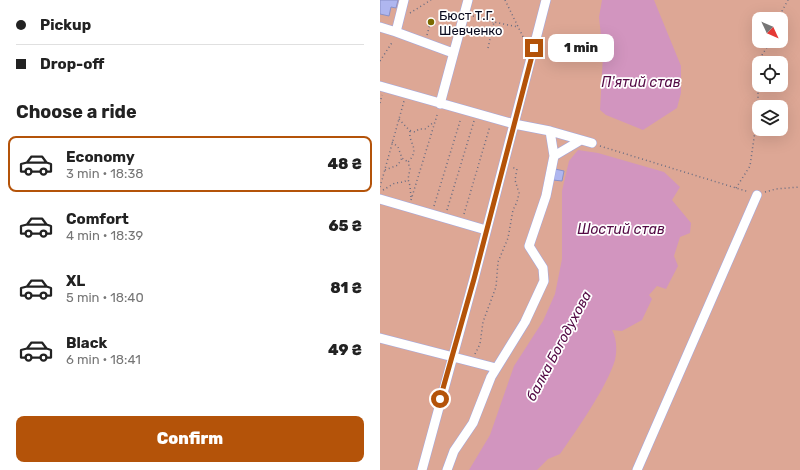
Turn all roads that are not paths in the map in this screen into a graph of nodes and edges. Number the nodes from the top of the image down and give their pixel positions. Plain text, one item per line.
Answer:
1 (404, 0) edge
2 (468, 0) edge
3 (546, 0) edge
4 (380, 27) edge
5 (398, 32) junction
6 (453, 53) junction
7 (380, 86) edge
8 (440, 104) junction
9 (514, 124) junction
10 (550, 131) junction
11 (581, 140) junction
12 (592, 143) road end
13 (554, 156) junction
14 (757, 195) road end
15 (380, 199) edge
16 (486, 230) junction
17 (380, 338) edge
18 (451, 357) junction
19 (496, 368) junction
20 (422, 470) edge
21 (447, 470) edge
22 (637, 470) edge

1 - 5 street
2 - 6 street
3 - 9 street
4 - 5 street
5 - 6 street
6 - 8 street
7 - 8 street
8 - 9 street
9 - 10 street
9 - 16 street
10 - 11 street
10 - 13 street
11 - 12 street
11 - 13 street
13 - 19 street
14 - 22 street
15 - 16 street
16 - 18 street
17 - 18 street
18 - 19 street
18 - 20 street
19 - 21 street

